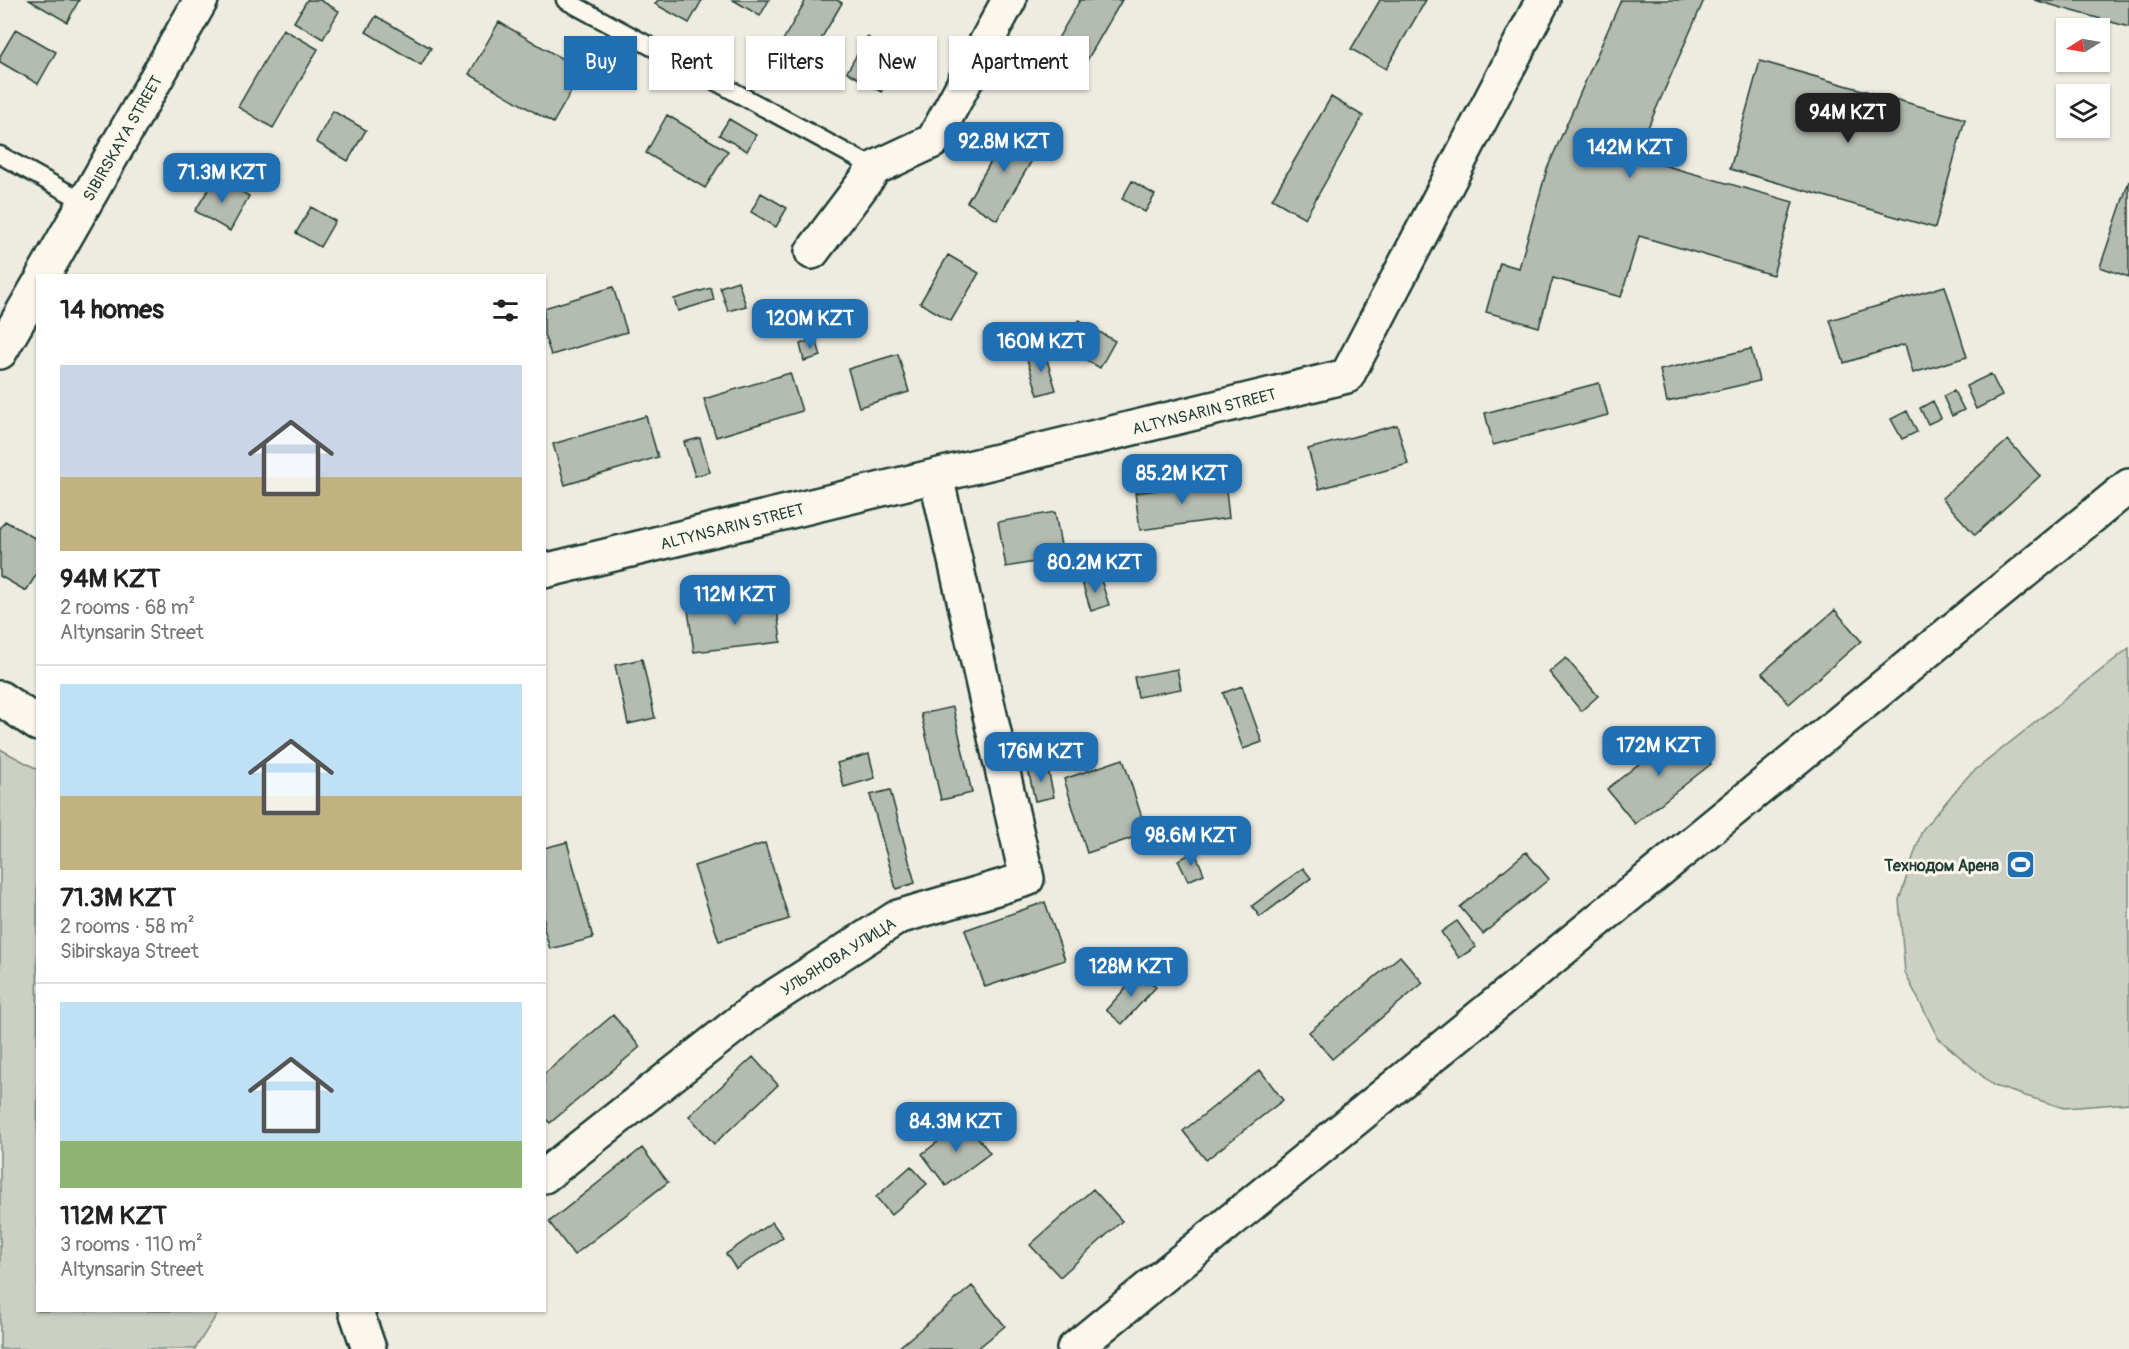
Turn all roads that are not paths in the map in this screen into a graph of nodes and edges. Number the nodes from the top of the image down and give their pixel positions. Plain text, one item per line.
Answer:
1 (201, 0) edge
2 (565, 0) edge
3 (1009, 0) edge
4 (1543, 0) edge
5 (0, 155) edge
6 (875, 168) junction
7 (85, 202) junction
8 (812, 252) dead end
9 (44, 274) edge
10 (36, 289) edge
11 (0, 352) edge
12 (936, 476) junction
13 (2129, 486) edge
14 (546, 571) edge
15 (0, 698) edge
16 (36, 723) edge
17 (546, 1174) edge
18 (1074, 1349) edge

1 - 7 street, SIBIRSKAYA STREET
2 - 6 lane
3 - 6 street
4 - 12 street, ALTYNSARIN STREET
5 - 7 lane
6 - 8 street
7 - 9 street, SIBIRSKAYA STREET
10 - 11 street
12 - 14 street, ALTYNSARIN STREET
12 - 17 street, УЛЬЯНОВА УЛИЦА
13 - 18 street
15 - 16 street

